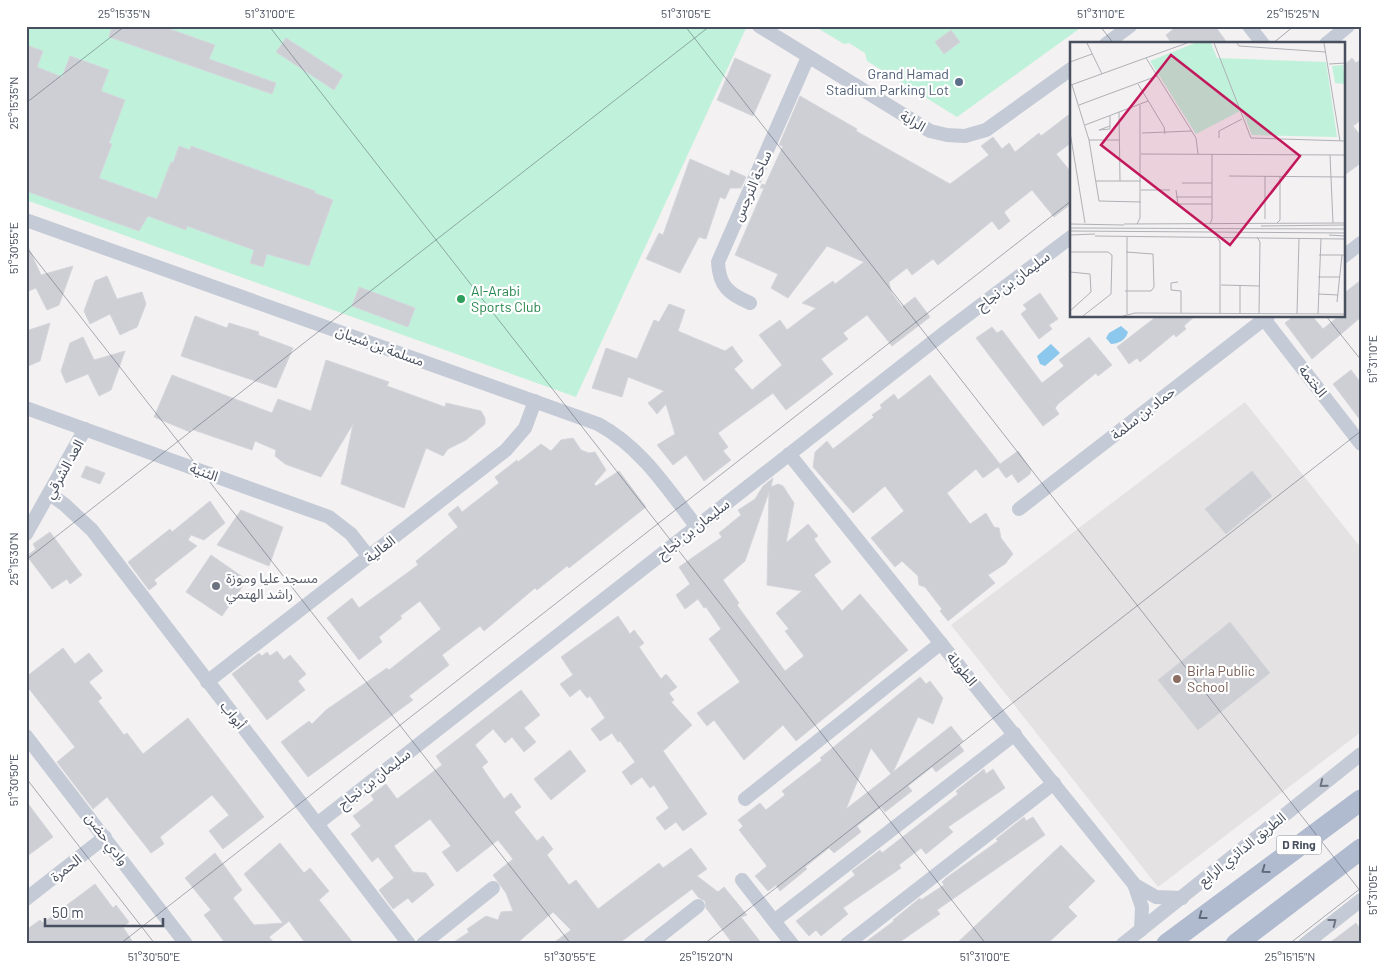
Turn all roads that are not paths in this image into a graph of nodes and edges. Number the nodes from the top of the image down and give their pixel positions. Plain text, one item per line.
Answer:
1 (759, 26) edge
2 (1130, 26) edge
3 (1250, 26) edge
4 (1348, 26) edge
5 (1109, 42) edge
6 (1262, 42) edge
7 (1328, 42) edge
8 (808, 57) junction
9 (1070, 70) edge
10 (26, 220) edge
11 (1070, 239) edge
12 (1361, 243) edge
13 (1344, 255) edge
14 (750, 302) dead end
15 (1266, 318) edge
16 (534, 401) junction
17 (26, 408) edge
18 (85, 429) junction
19 (1361, 444) edge
20 (789, 454) junction
21 (50, 494) junction
22 (1019, 509) dead end
23 (696, 526) junction
24 (26, 534) edge
25 (369, 558) junction
26 (941, 643) junction
27 (207, 682) junction
28 (1015, 734) junction
29 (26, 736) edge
30 (1361, 754) edge
31 (1054, 783) junction
32 (744, 799) dead end
33 (1361, 800) edge
34 (317, 824) junction
35 (105, 837) junction
36 (1361, 848) edge
37 (742, 880) dead end
38 (1134, 884) junction
39 (493, 888) dead end
40 (1182, 898) junction
41 (26, 899) edge
42 (1361, 900) edge
43 (698, 906) dead end
44 (774, 921) junction
45 (1141, 930) junction
46 (1307, 943) edge
47 (186, 944) edge
48 (409, 944) edge
49 (423, 944) edge
50 (650, 944) edge
51 (792, 944) edge
52 (847, 944) edge
53 (1123, 944) edge
54 (1167, 944) edge
55 (1236, 944) edge

1 - 8 street, الراية
2 - 5 street
3 - 6 street
4 - 7 street
8 - 9 street, الراية
8 - 14 street, ساحة النرجس
10 - 16 street, مسلمة بن شيبان
11 - 20 street, سليمان بن نجاح
12 - 13 street
15 - 19 street, الختمة
15 - 22 street, حماد بن سلمة
16 - 23 street, مسلمة بن شيبان
16 - 25 street, العالية
17 - 18 street, الثنية
18 - 21 street, العد الشرقي
18 - 25 street, الثنية
20 - 23 street, سليمان بن نجاح
20 - 26 street, الطويلة
21 - 24 street, العد الشرقي
21 - 27 street, أبواب
23 - 34 street, سليمان بن نجاح
25 - 27 street, العالية
26 - 28 street, الطويلة
26 - 32 street
27 - 34 street, أبواب
28 - 31 street, الطويلة
28 - 44 street
29 - 35 street, وادي حضن
30 -> 40 street, الطريق الدائري الرابع
31 - 38 street, الطويلة
31 - 52 street
33 -> 54 main road, الطريق الدائري الرابع / D Ring
34 - 48 street, أبواب
35 - 41 street, الحمرة
35 - 47 street, وادي حضن
36 - 55 main road, D Ring
37 - 44 street
38 - 40 street, الطويلة
38 - 45 street, الطويلة
39 - 49 street
40 - 45 street, الطريق الدائري الرابع
46 -> 42 street
43 - 50 street
44 - 51 street
45 - 53 street, الطريق الدائري الرابع

